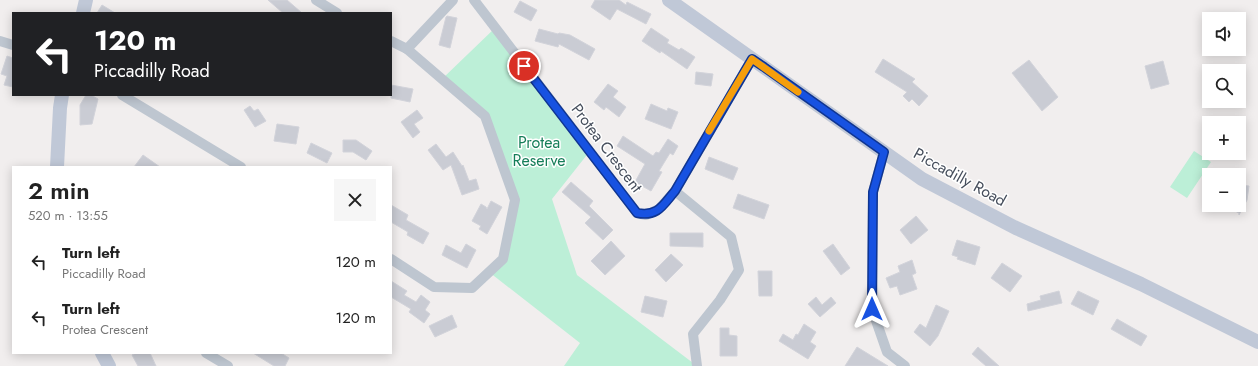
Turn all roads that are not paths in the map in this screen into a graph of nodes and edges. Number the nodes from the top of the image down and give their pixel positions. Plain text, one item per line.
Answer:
1 (86, 0) edge
2 (316, 0) edge
3 (453, 0) edge
4 (474, 0) edge
5 (669, 0) edge
6 (83, 12) edge
7 (335, 12) edge
8 (392, 40) edge
9 (0, 41) edge
10 (12, 45) edge
11 (407, 48) junction
12 (752, 59) junction
13 (62, 96) edge
14 (124, 96) edge
15 (884, 152) junction
16 (56, 166) edge
17 (239, 166) edge
18 (675, 191) junction
19 (392, 260) edge
20 (1258, 342) edge
21 (103, 354) edge
22 (208, 354) edge
23 (109, 366) edge
24 (228, 366) edge
25 (697, 366) edge
26 (905, 366) edge

1 - 6 main road
2 - 7 street
3 - 11 street
4 - 18 street, Protea Crescent
5 - 12 main road, Piccadilly Road
8 - 11 street
9 - 10 street
11 - 19 street
12 - 15 main road, Piccadilly Road
12 - 18 street, Protea Crescent
13 - 16 main road
14 - 17 street
15 - 20 main road, Piccadilly Road
15 - 26 street
18 - 25 street
21 - 23 main road
22 - 24 street

